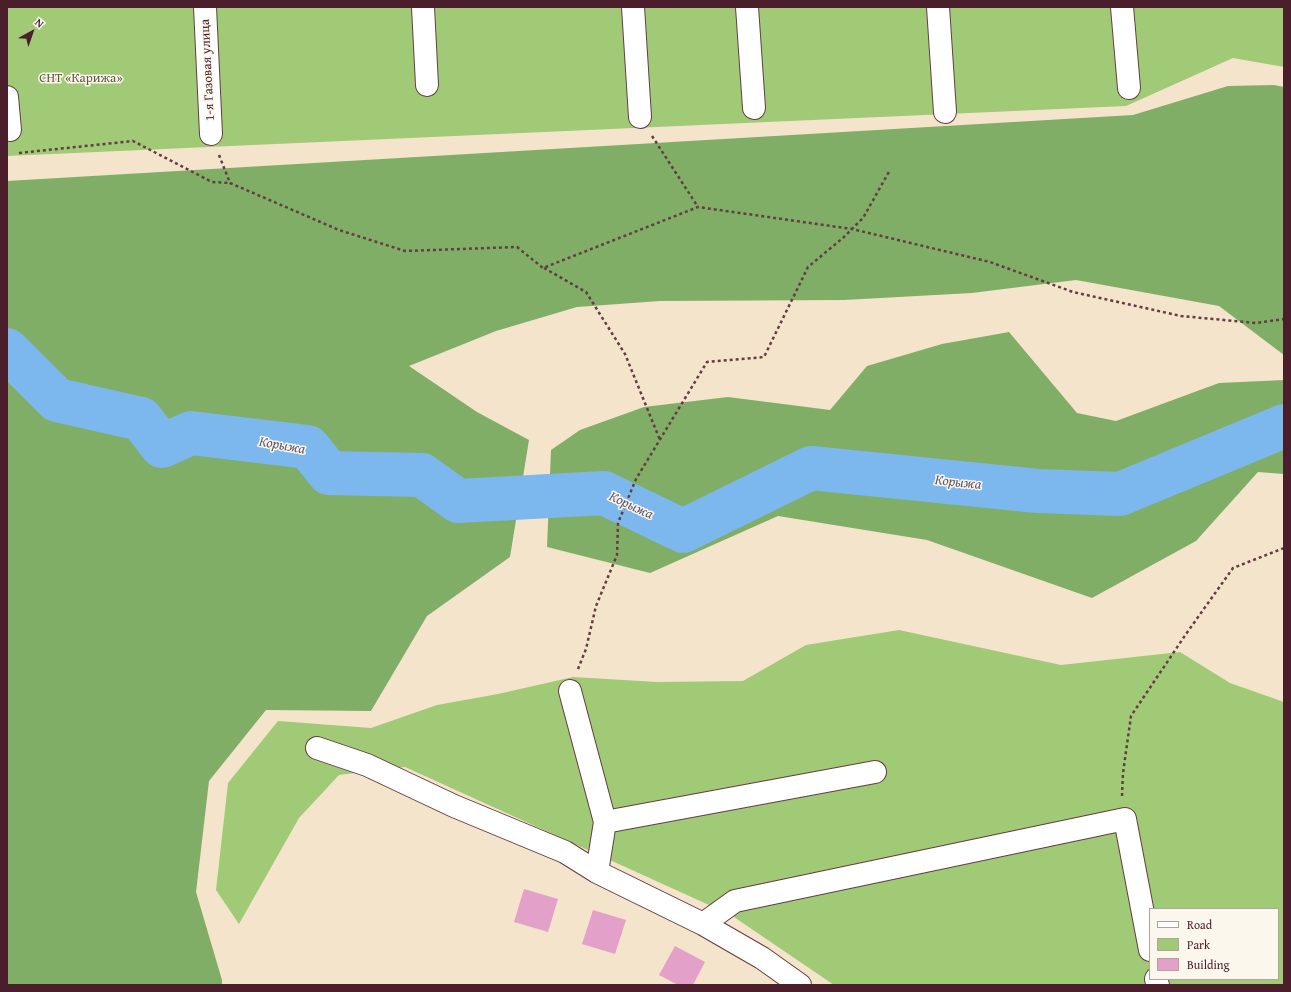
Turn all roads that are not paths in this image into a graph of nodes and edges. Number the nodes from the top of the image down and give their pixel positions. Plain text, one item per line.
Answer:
1 (205, 7) edge
2 (423, 7) edge
3 (633, 7) edge
4 (747, 7) edge
5 (938, 7) edge
6 (1122, 7) edge
7 (427, 86) dead end
8 (1129, 88) dead end
9 (7, 97) edge
10 (754, 108) dead end
11 (945, 112) dead end
12 (640, 117) road end
13 (10, 130) dead end
14 (211, 134) road end
15 (570, 691) dead end
16 (317, 748) dead end
17 (875, 772) dead end
18 (604, 822) junction
19 (597, 872) junction
20 (703, 924) junction
21 (1149, 945) edge
22 (800, 985) edge

1 - 14 street, 1-я Газовая улица
2 - 7 street
3 - 12 street
4 - 10 street
5 - 11 street
6 - 8 street
9 - 13 street
15 - 18 street
16 - 19 street
17 - 18 street
18 - 19 street
19 - 20 street
20 - 21 street
20 - 22 street

